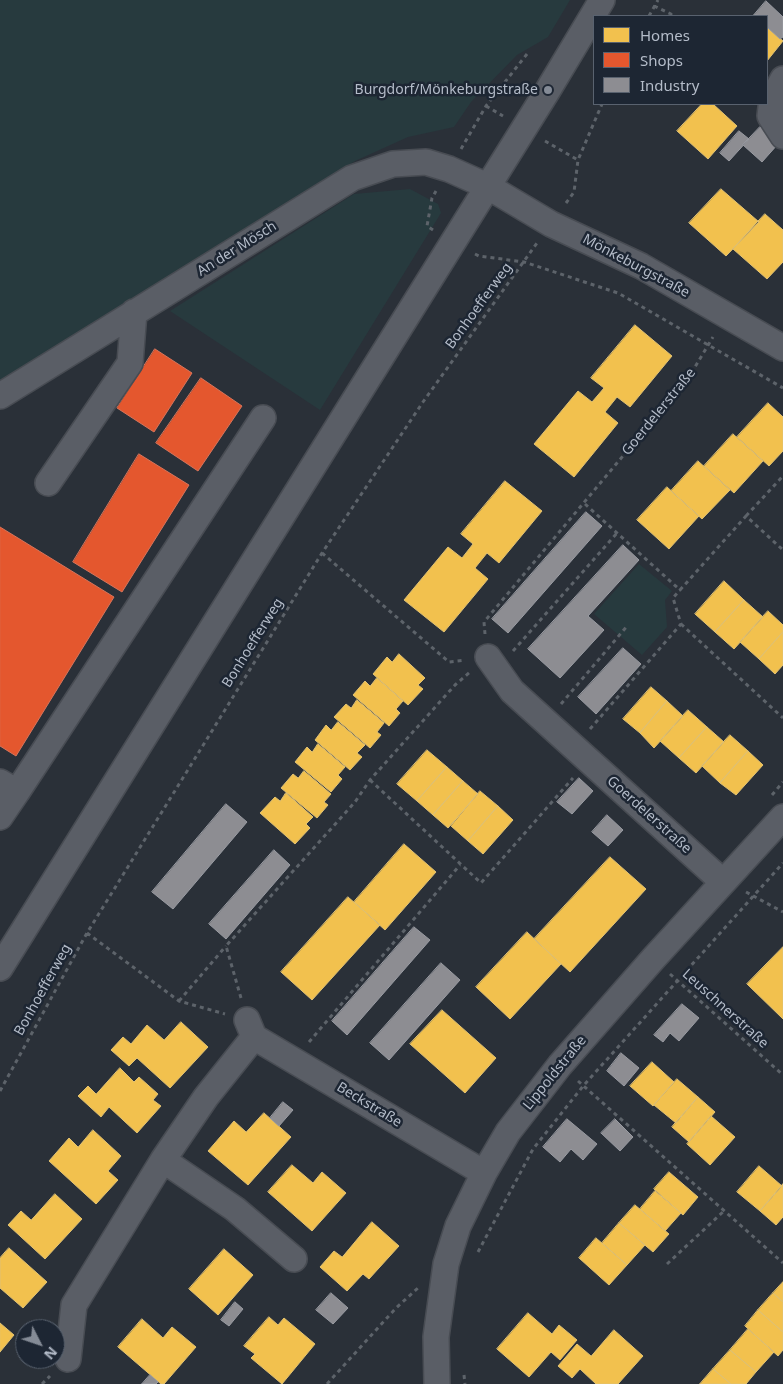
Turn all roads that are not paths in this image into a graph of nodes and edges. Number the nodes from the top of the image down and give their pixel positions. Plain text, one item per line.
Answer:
1 (602, 0) edge
2 (783, 79) edge
3 (783, 136) edge
4 (487, 186) junction
5 (134, 312) junction
6 (783, 348) edge
7 (0, 396) edge
8 (263, 418) dead end
9 (48, 483) dead end
10 (492, 663) road end
11 (8, 787) edge
12 (0, 817) edge
13 (783, 817) edge
14 (723, 882) junction
15 (0, 968) edge
16 (163, 1160) junction
17 (484, 1173) junction
18 (294, 1259) dead end
19 (68, 1359) dead end
20 (437, 1384) edge

1 - 4 street
2 - 3 street
4 - 5 street, An der Mösch
4 - 6 street, Mönkeburgstraße
4 - 15 street
5 - 7 street, An der Mösch
5 - 9 street
8 - 11 street
10 - 14 street, Goerdelerstraße
11 - 12 street
13 - 14 street, Lippoldstraße
14 - 17 street, Lippoldstraße
16 - 17 street, Beckstraße
16 - 18 street
16 - 19 street
17 - 20 street, Lippoldstraße

